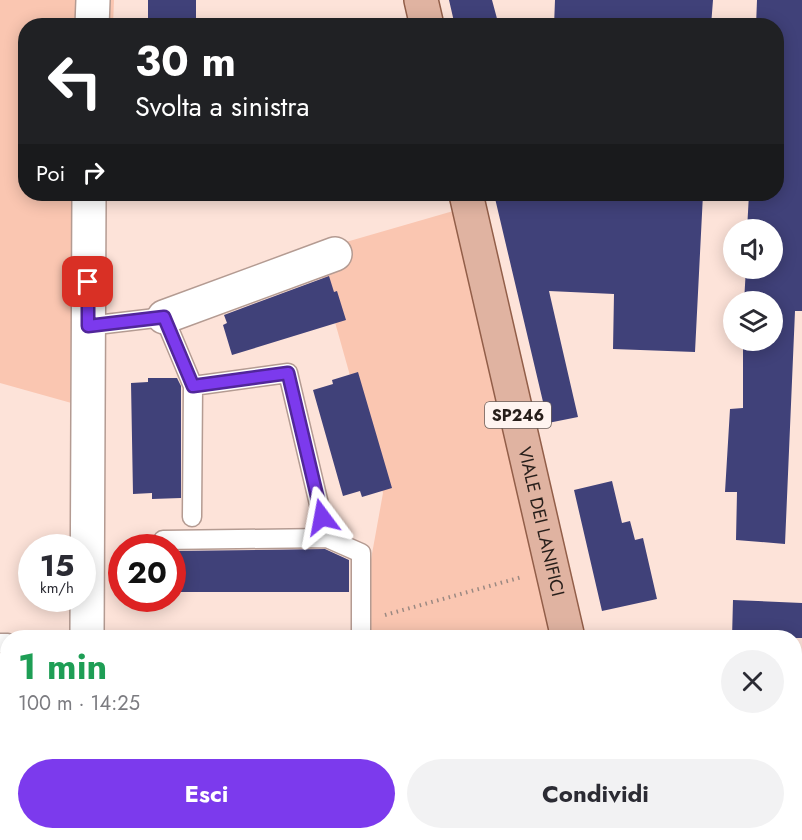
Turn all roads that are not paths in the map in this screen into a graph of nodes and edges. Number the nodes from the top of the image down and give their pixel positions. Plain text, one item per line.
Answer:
1 (93, 0) edge
2 (421, 0) edge
3 (92, 18) edge
4 (425, 18) edge
5 (89, 201) edge
6 (468, 201) edge
7 (334, 254) dead end
8 (164, 317) junction
9 (88, 326) junction
10 (193, 386) junction
11 (192, 517) dead end
12 (327, 538) junction
13 (186, 540) edge
14 (361, 629) edge
15 (87, 630) edge
16 (566, 630) edge

1 - 3 street
2 - 4 main road
5 - 9 street
6 - 16 main road, VIALE DEI LANIFICI / SP246
7 - 8 street
8 - 9 lane
8 - 10 lane
9 - 15 street
10 - 11 lane
10 - 12 lane
12 - 13 lane
12 - 14 lane

